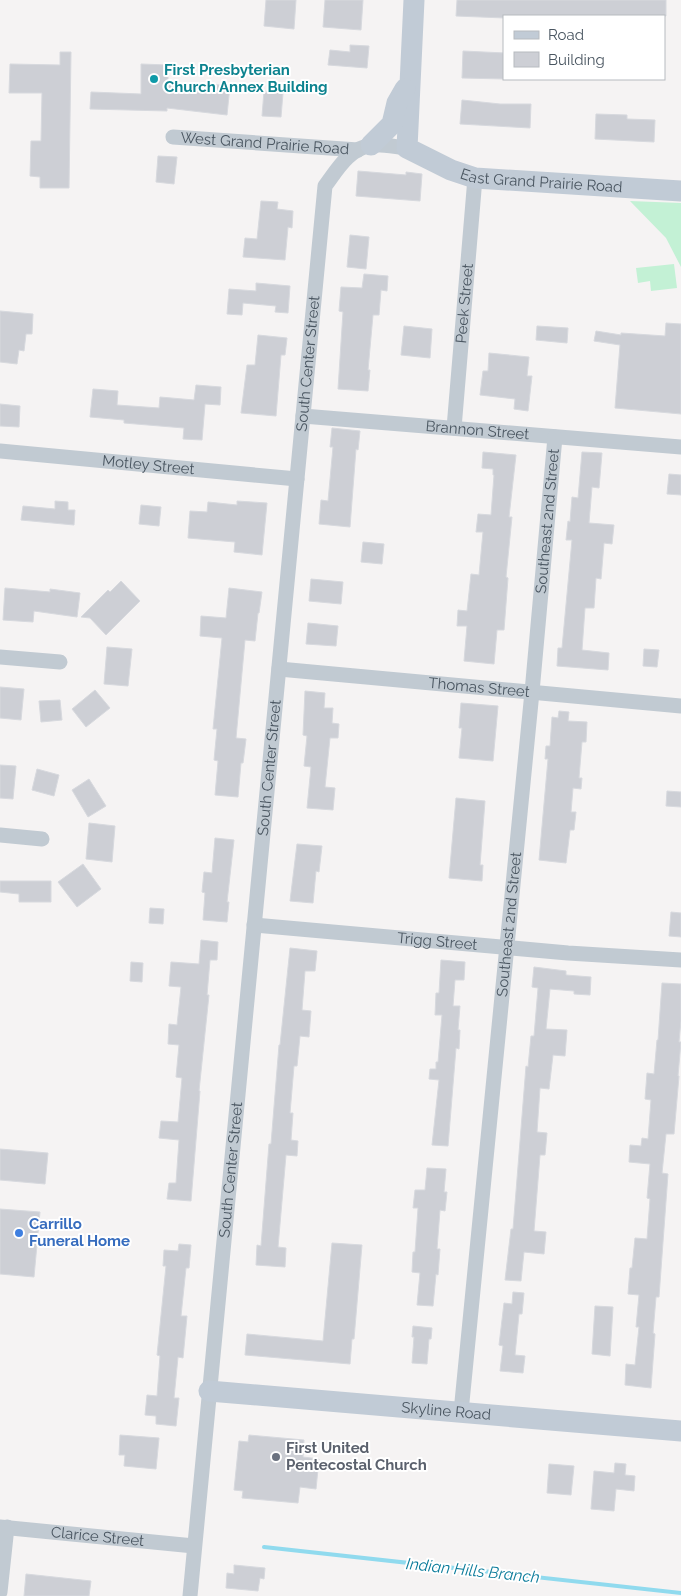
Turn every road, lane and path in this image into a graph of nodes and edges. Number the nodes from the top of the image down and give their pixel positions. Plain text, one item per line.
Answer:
1 (414, 0) edge
2 (411, 78) junction
3 (173, 137) dead end
4 (365, 147) junction
5 (407, 148) junction
6 (475, 178) junction
7 (681, 191) edge
8 (303, 416) junction
9 (454, 428) junction
10 (555, 437) junction
11 (681, 447) edge
12 (0, 451) edge
13 (297, 479) junction
14 (0, 656) edge
15 (60, 662) dead end
16 (278, 669) junction
17 (532, 692) junction
18 (681, 706) edge
19 (0, 835) edge
20 (42, 839) dead end
21 (254, 925) junction
22 (507, 948) junction
23 (681, 960) edge
24 (209, 1391) junction
25 (460, 1412) junction
26 (681, 1431) edge
27 (3, 1527) edge
28 (194, 1546) junction
29 (0, 1592) edge
30 (190, 1596) edge

1 - 2 street
2 - 4 street
2 - 5 street
3 - 4 street, West Grand Prairie Road
4 - 5 street
4 - 8 street, South Center Street
5 - 6 street, East Grand Prairie Road
6 - 7 street, East Grand Prairie Road
6 - 9 street, Peek Street
8 - 9 street, Brannon Street
8 - 13 street, South Center Street
9 - 10 street, Brannon Street
10 - 11 street, Brannon Street
10 - 17 street, Southeast 2nd Street
12 - 13 street, Motley Street
13 - 16 street, South Center Street
14 - 15 street
16 - 17 street, Thomas Street
16 - 21 street, South Center Street
17 - 18 street, Thomas Street
17 - 22 street, Southeast 2nd Street
19 - 20 street
21 - 22 street, Trigg Street
21 - 24 street, South Center Street
22 - 23 street, Trigg Street
22 - 25 street, Southeast 2nd Street
24 - 25 street, Skyline Road
24 - 28 street, South Center Street
25 - 26 street, Skyline Road
27 - 28 street, Clarice Street
27 - 29 street
28 - 30 street, South Center Street

